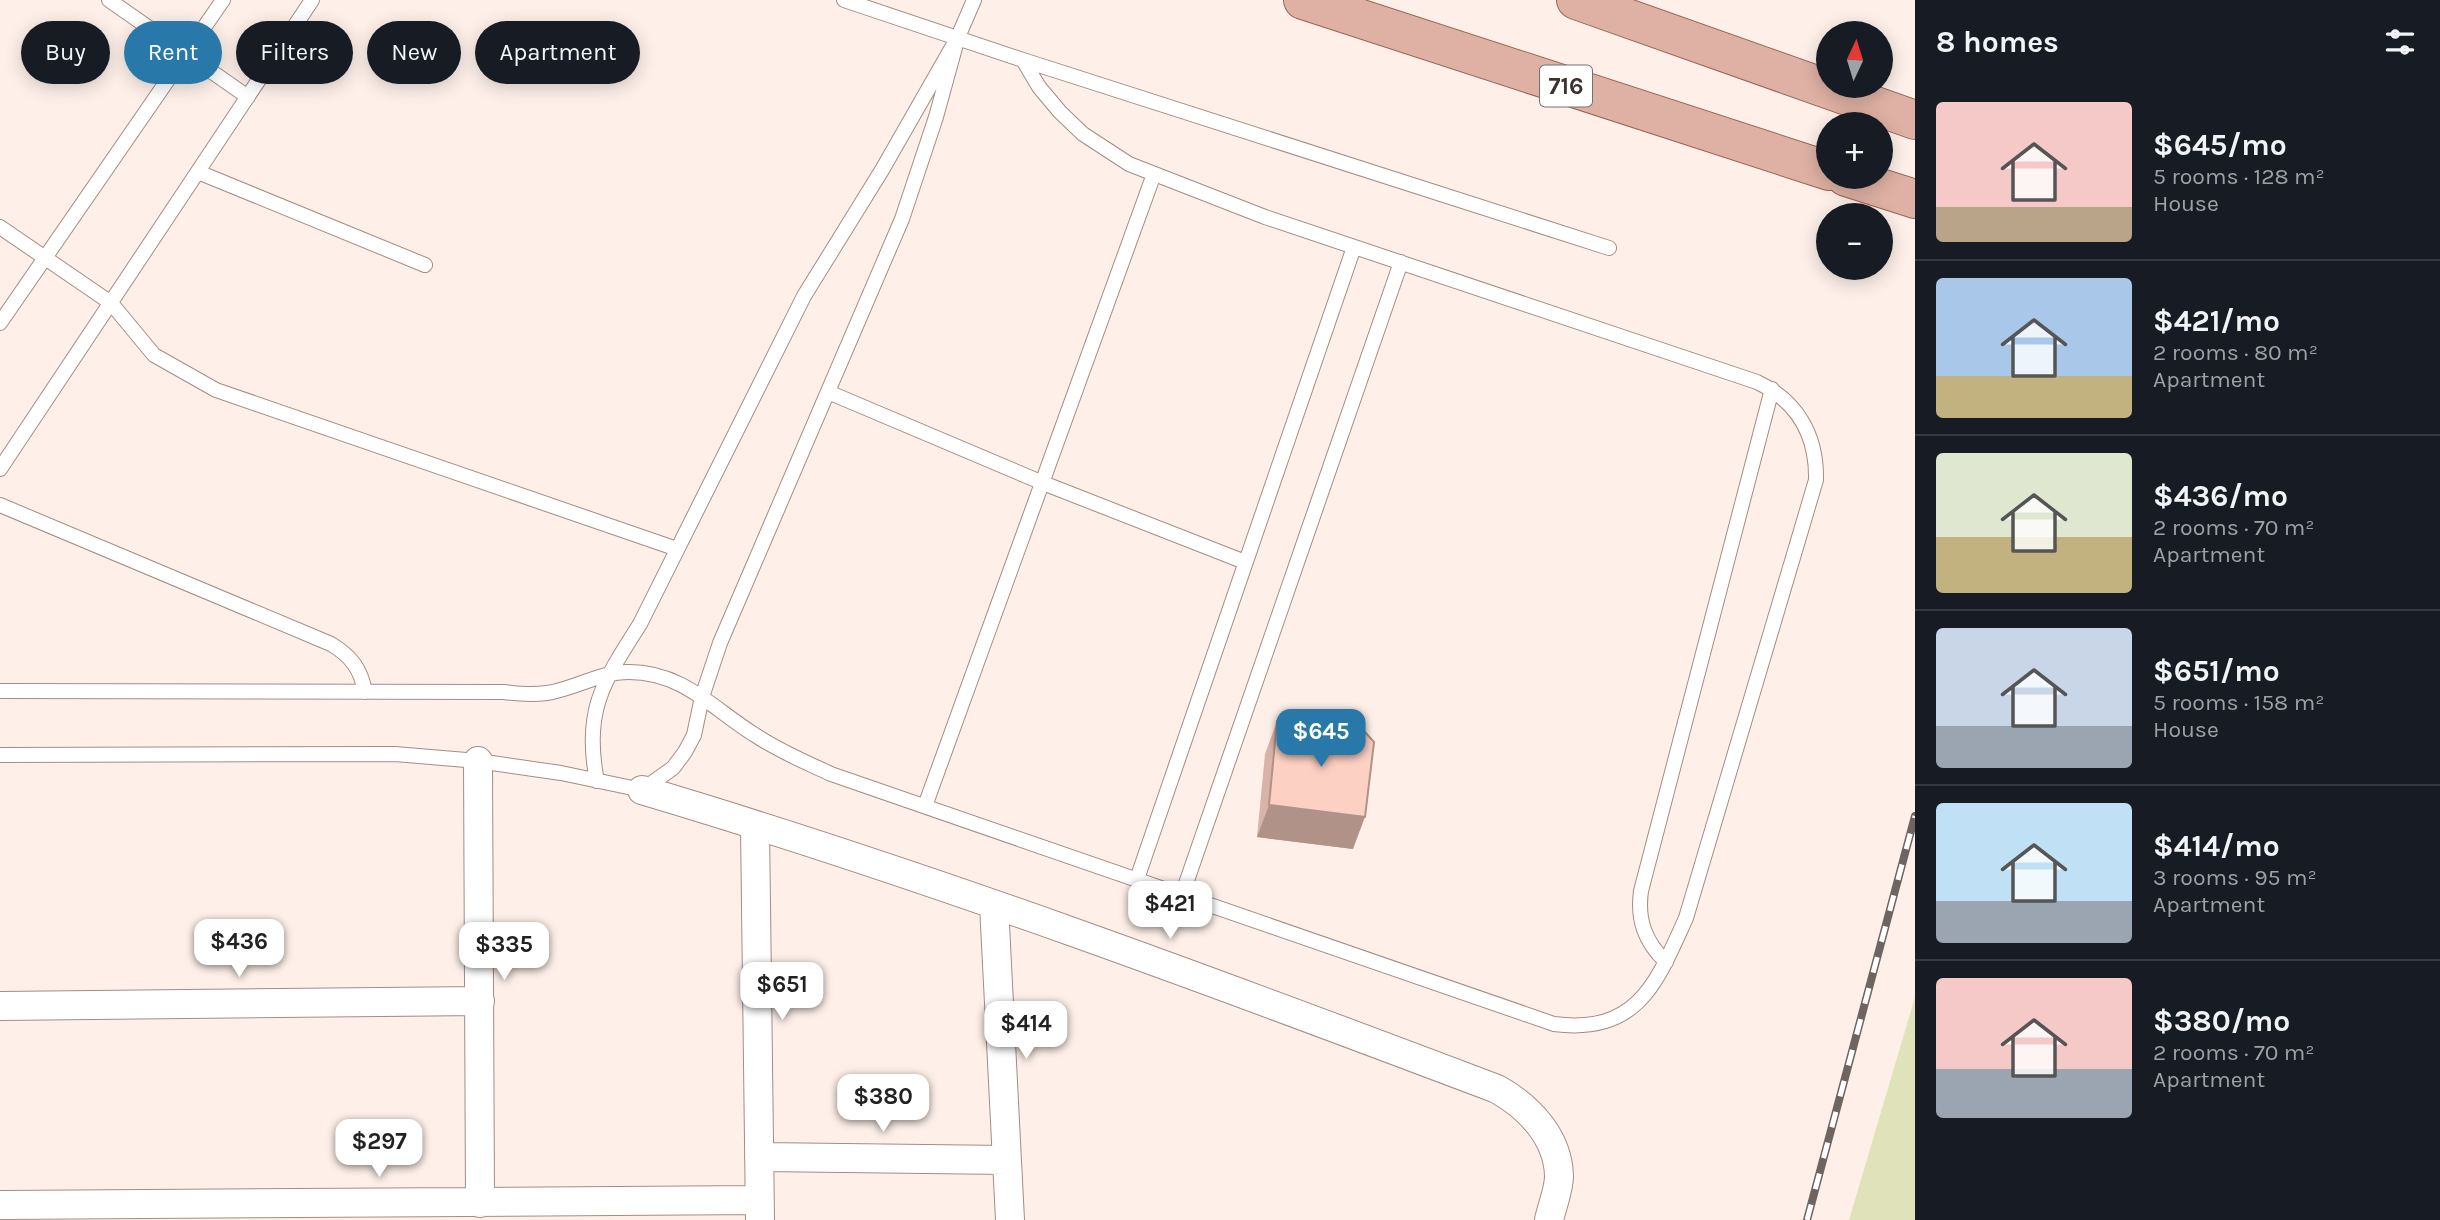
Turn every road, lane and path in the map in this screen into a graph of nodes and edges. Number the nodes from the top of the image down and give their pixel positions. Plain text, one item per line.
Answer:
1 (109, 0) edge
2 (223, 0) edge
3 (313, 0) edge
4 (844, 0) edge
5 (974, 0) edge
6 (1303, 0) edge
7 (1576, 0) edge
8 (139, 21) edge
9 (209, 21) edge
10 (958, 37) junction
11 (1023, 60) junction
12 (222, 79) edge
13 (165, 84) edge
14 (248, 97) junction
15 (1915, 120) edge
16 (1816, 167) edge
17 (198, 172) junction
18 (1154, 174) junction
19 (1884, 189) edge
20 (1915, 199) edge
21 (0, 227) edge
22 (1354, 247) junction
23 (1609, 248) dead end
24 (45, 257) junction
25 (1401, 262) junction
26 (425, 265) dead end
27 (111, 303) junction
28 (0, 323) edge
29 (1772, 389) junction
30 (828, 392) junction
31 (0, 469) edge
32 (1042, 482) junction
33 (0, 505) edge
34 (677, 549) junction
35 (1245, 562) junction
36 (608, 673) junction
37 (0, 691) edge
38 (365, 692) junction
39 (702, 697) junction
40 (0, 755) edge
41 (478, 761) junction
42 (597, 781) junction
43 (642, 790) junction
44 (925, 806) junction
45 (755, 826) junction
46 (1137, 879) junction
47 (1182, 895) junction
48 (994, 905) junction
49 (1666, 962) junction
50 (480, 1001) junction
51 (0, 1006) edge
52 (759, 1157) junction
53 (1007, 1160) junction
54 (480, 1203) junction
55 (0, 1205) edge
56 (760, 1210) edge
57 (75, 1212) edge
58 (1010, 1220) edge
59 (1549, 1220) edge

1 - 8 lane
2 - 9 lane
3 - 14 lane
4 - 10 lane
5 - 10 lane
6 - 16 main road, 716
7 - 15 main road
10 - 11 lane
10 - 30 lane
10 - 34 lane
11 - 18 lane
11 - 23 lane
12 - 14 lane
13 - 24 lane
14 - 17 lane
17 - 26 lane
17 - 27 lane
18 - 22 lane
18 - 32 lane
19 - 20 main road
21 - 24 lane
22 - 25 lane
22 - 35 lane
24 - 27 lane
24 - 28 lane
25 - 29 lane
25 - 47 lane
27 - 31 lane
27 - 34 lane
29 - 49 lane
29 - 49 lane
30 - 32 lane
30 - 39 lane
32 - 35 lane
32 - 44 lane
33 - 38 lane
34 - 36 lane
35 - 46 lane
36 - 38 lane
36 - 39 lane
36 - 42 lane
37 - 38 lane
39 - 43 lane
39 - 44 lane
40 - 41 lane
41 - 42 lane
41 - 50 street
42 - 43 lane
43 - 45 street
44 - 46 lane
45 - 48 street
45 - 52 street
46 - 47 lane
47 - 49 lane
48 - 53 street
48 - 59 street
50 - 51 street
50 - 54 street
52 - 53 street
52 - 56 street
53 - 58 street
54 - 56 street
54 - 57 street
55 - 57 street

